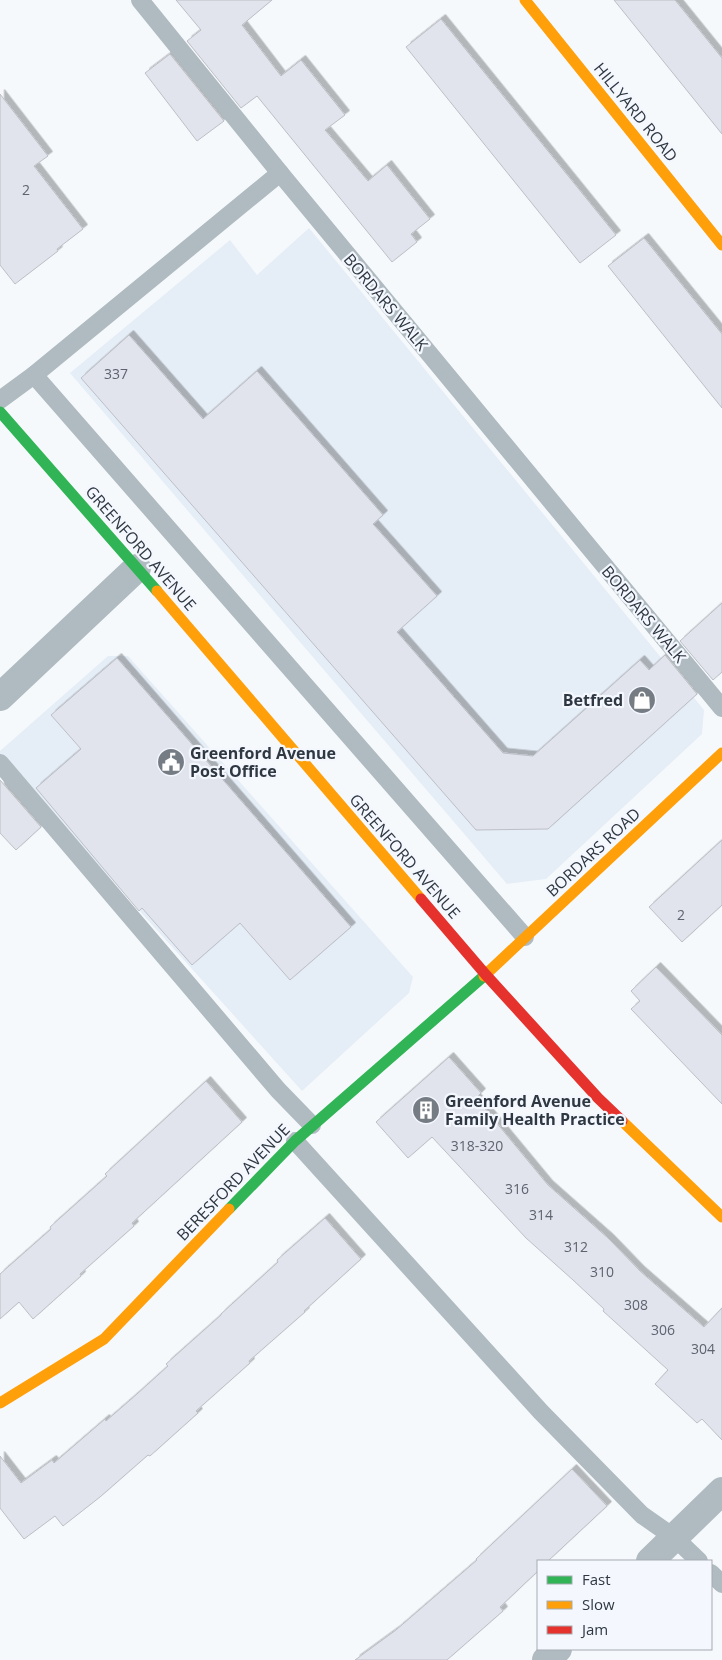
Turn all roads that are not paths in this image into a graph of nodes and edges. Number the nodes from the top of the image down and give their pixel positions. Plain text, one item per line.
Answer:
1 (140, 0) edge
2 (525, 0) edge
3 (280, 173) junction
4 (722, 245) edge
5 (34, 375) junction
6 (0, 400) edge
7 (0, 412) edge
8 (138, 568) junction
9 (0, 698) edge
10 (722, 708) edge
11 (722, 753) edge
12 (0, 763) edge
13 (525, 937) junction
14 (486, 975) junction
15 (312, 1125) junction
16 (295, 1140) junction
17 (722, 1216) edge
18 (0, 1403) edge
19 (722, 1491) edge
20 (675, 1538) junction
21 (651, 1560) edge
22 (698, 1560) edge
23 (712, 1574) edge
24 (722, 1584) edge
25 (557, 1650) edge
26 (546, 1660) edge

1 - 3 lane, BORDARS WALK
2 - 4 street, HILLYARD ROAD
3 - 5 lane
3 - 10 lane, BORDARS WALK
5 - 6 lane
5 - 13 lane
7 - 8 street, GREENFORD AVENUE
8 - 9 street
8 - 14 street, GREENFORD AVENUE
11 - 13 street, BORDARS ROAD
12 - 15 lane
13 - 14 street, BORDARS ROAD
14 - 15 street, BERESFORD AVENUE
14 - 17 street, GREENFORD AVENUE
15 - 16 street, BERESFORD AVENUE
16 - 18 street, BERESFORD AVENUE
16 - 20 lane
19 - 20 street
20 - 21 street
20 - 22 lane
23 - 24 lane
25 - 26 street

